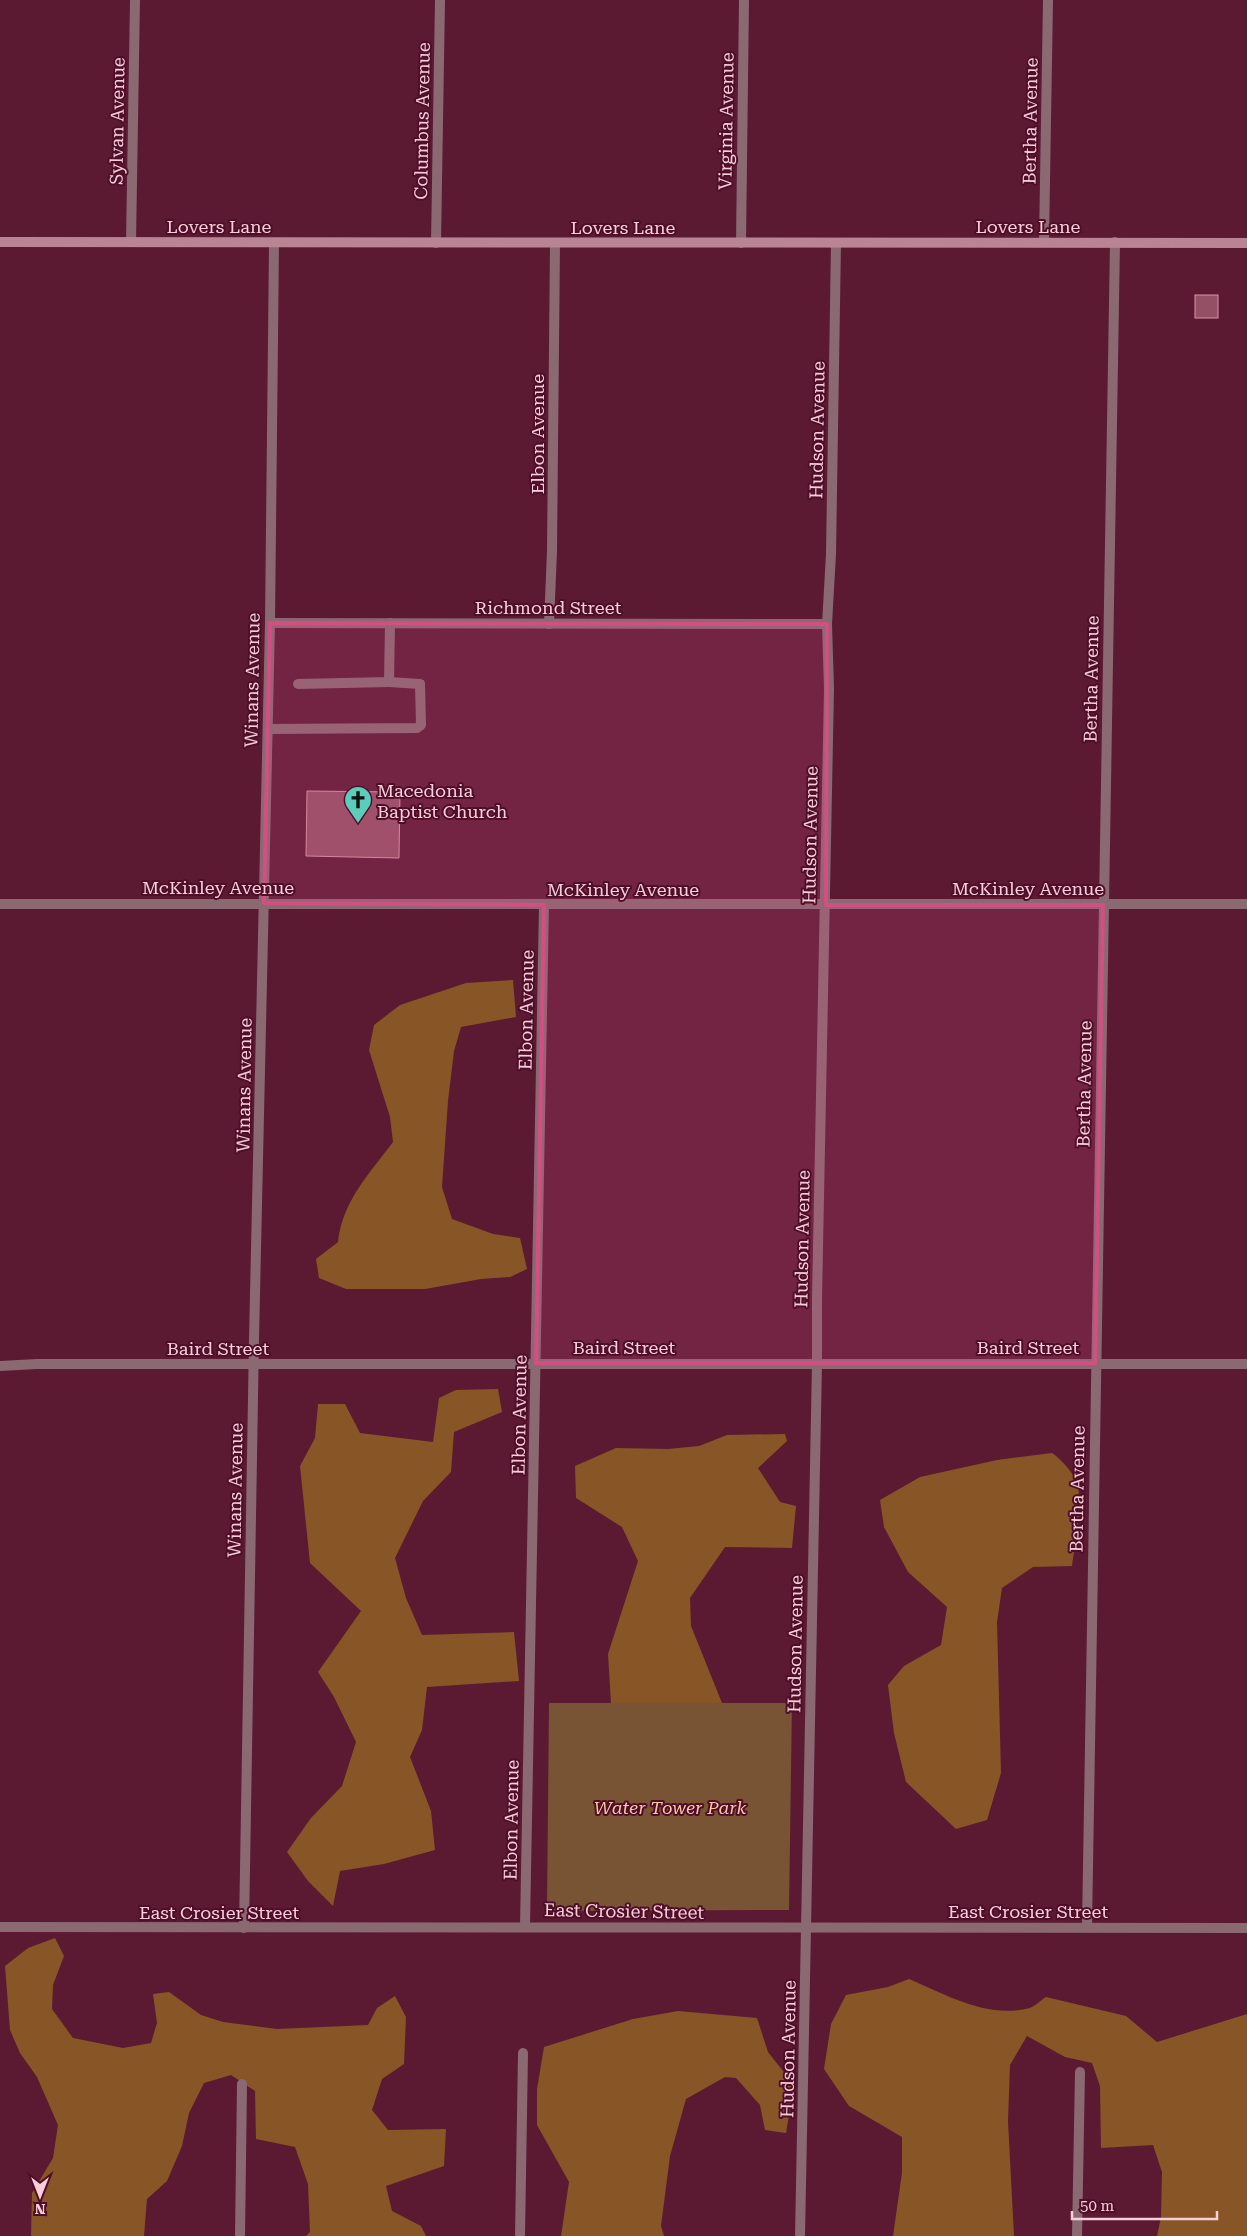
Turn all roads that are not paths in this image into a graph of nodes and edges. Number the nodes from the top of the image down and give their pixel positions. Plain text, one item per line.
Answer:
1 (135, 0) edge
2 (440, 0) edge
3 (744, 0) edge
4 (1048, 0) edge
5 (0, 242) edge
6 (131, 242) junction
7 (1044, 242) junction
8 (1115, 242) junction
9 (274, 243) junction
10 (436, 243) junction
11 (741, 243) junction
12 (836, 243) junction
13 (1247, 243) edge
14 (555, 244) junction
15 (270, 623) junction
16 (390, 623) junction
17 (549, 624) junction
18 (827, 624) junction
19 (389, 682) junction
20 (298, 684) dead end
21 (268, 729) junction
22 (264, 903) junction
23 (0, 904) edge
24 (1247, 904) edge
25 (544, 905) junction
26 (826, 905) junction
27 (1103, 905) junction
28 (536, 1363) junction
29 (817, 1363) junction
30 (1095, 1363) junction
31 (253, 1364) junction
32 (1247, 1364) edge
33 (0, 1366) edge
34 (525, 1926) junction
35 (1087, 1927) junction
36 (0, 1928) edge
37 (244, 1928) junction
38 (806, 1928) junction
39 (1247, 1928) edge
40 (523, 2054) dead end
41 (1080, 2072) dead end
42 (242, 2084) dead end
43 (240, 2236) edge
44 (520, 2236) edge
45 (800, 2236) edge
46 (1076, 2236) edge

1 - 6 street, Sylvan Avenue
2 - 10 street, Columbus Avenue
3 - 11 street, Virginia Avenue
4 - 7 street, Bertha Avenue
5 - 6 street, Lovers Lane
6 - 9 street, Lovers Lane
7 - 8 street, Lovers Lane
7 - 12 street, Lovers Lane
8 - 13 street, Lovers Lane
8 - 27 street, Bertha Avenue
9 - 10 street, Lovers Lane
9 - 15 street, Winans Avenue
10 - 14 street, Lovers Lane
11 - 12 street, Lovers Lane
11 - 14 street, Lovers Lane
12 - 18 street, Hudson Avenue
14 - 17 street, Elbon Avenue
15 - 16 street, Richmond Street
15 - 21 street, Winans Avenue
16 - 17 street, Richmond Street
16 - 19 street
17 - 18 street, Richmond Street
18 - 26 street, Hudson Avenue
19 - 20 street
19 - 21 street
21 - 22 street, Winans Avenue
22 - 23 street, McKinley Avenue
22 - 25 street, McKinley Avenue
22 - 31 street, Winans Avenue
24 - 27 street, McKinley Avenue
25 - 26 street, McKinley Avenue
25 - 28 street, Elbon Avenue
26 - 27 street, McKinley Avenue
26 - 29 street, Hudson Avenue
27 - 30 street, Bertha Avenue
28 - 29 street, Baird Street
28 - 31 street, Baird Street
28 - 34 street, Elbon Avenue
29 - 30 street, Baird Street
29 - 38 street, Hudson Avenue
30 - 32 street, Baird Street
30 - 35 street, Bertha Avenue
31 - 33 street, Baird Street
31 - 37 street, Winans Avenue
34 - 37 street, East Crosier Street
34 - 38 street, East Crosier Street
35 - 38 street, East Crosier Street
35 - 39 street, East Crosier Street
36 - 37 street, East Crosier Street
38 - 45 street, Hudson Avenue
40 - 44 street
41 - 46 street
42 - 43 street

